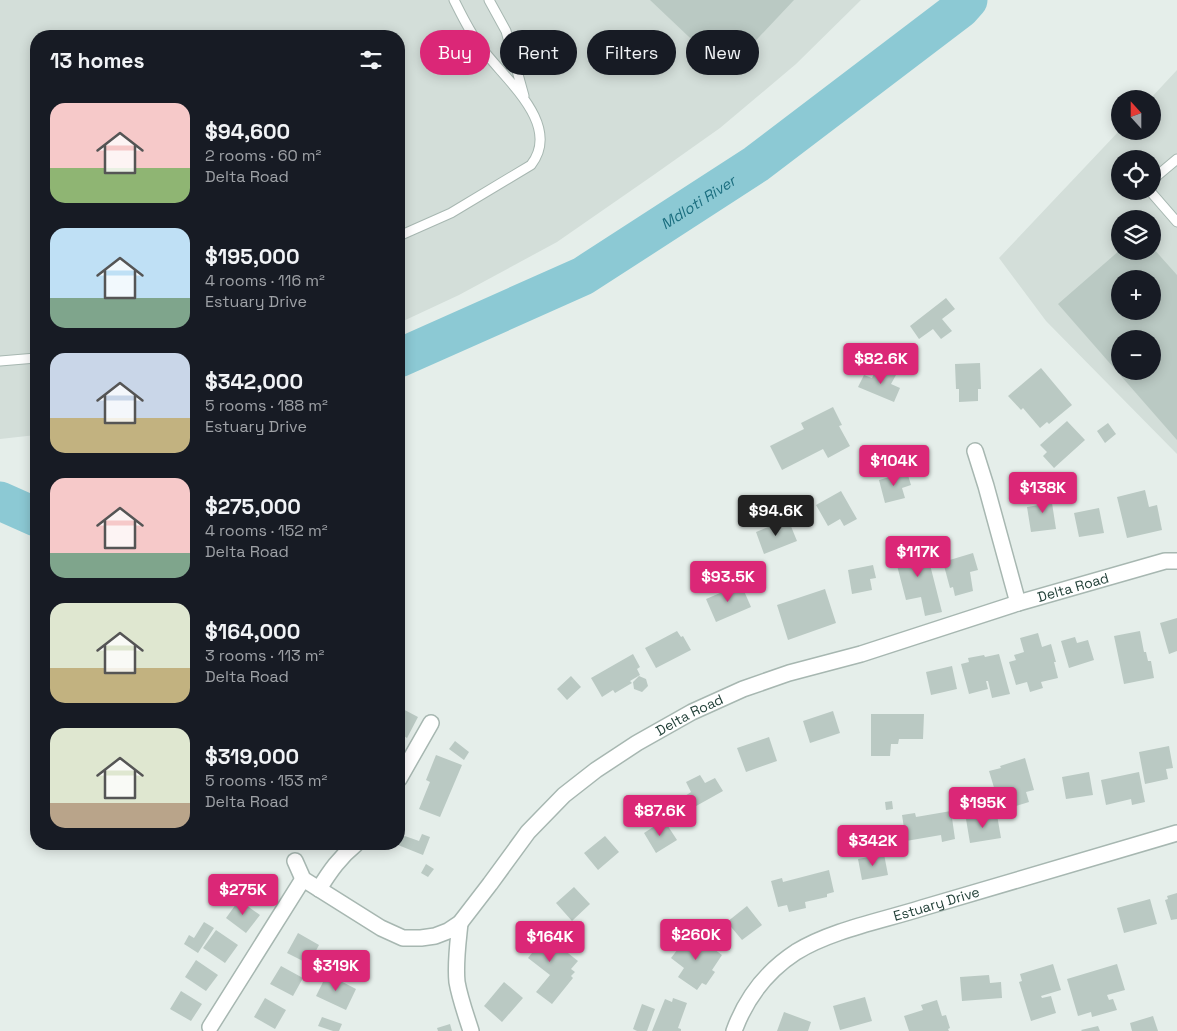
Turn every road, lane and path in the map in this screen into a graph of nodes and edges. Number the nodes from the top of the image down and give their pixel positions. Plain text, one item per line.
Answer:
1 (454, 0) edge
2 (489, 0) edge
3 (524, 99) junction
4 (1177, 159) edge
5 (1161, 172) edge
6 (1158, 200) edge
7 (1177, 222) edge
8 (405, 233) edge
9 (30, 359) edge
10 (0, 362) edge
11 (975, 451) dead end
12 (1177, 561) edge
13 (1018, 603) junction
14 (431, 723) dead end
15 (405, 768) edge
16 (1177, 833) edge
17 (348, 850) edge
18 (295, 861) dead end
19 (303, 879) junction
20 (319, 889) junction
21 (460, 923) junction
22 (210, 1027) dead end
23 (472, 1031) edge
24 (734, 1031) edge

1 - 3 lane
2 - 3 lane
3 - 8 lane
4 - 5 lane
6 - 7 lane
9 - 10 lane
11 - 13 street
12 - 13 street, Delta Road
13 - 21 street, Delta Road
14 - 15 street
16 - 24 street, Estuary Drive
17 - 20 street
18 - 19 street
19 - 20 street, Delta Road
19 - 22 street
20 - 21 street, Delta Road
21 - 23 street

